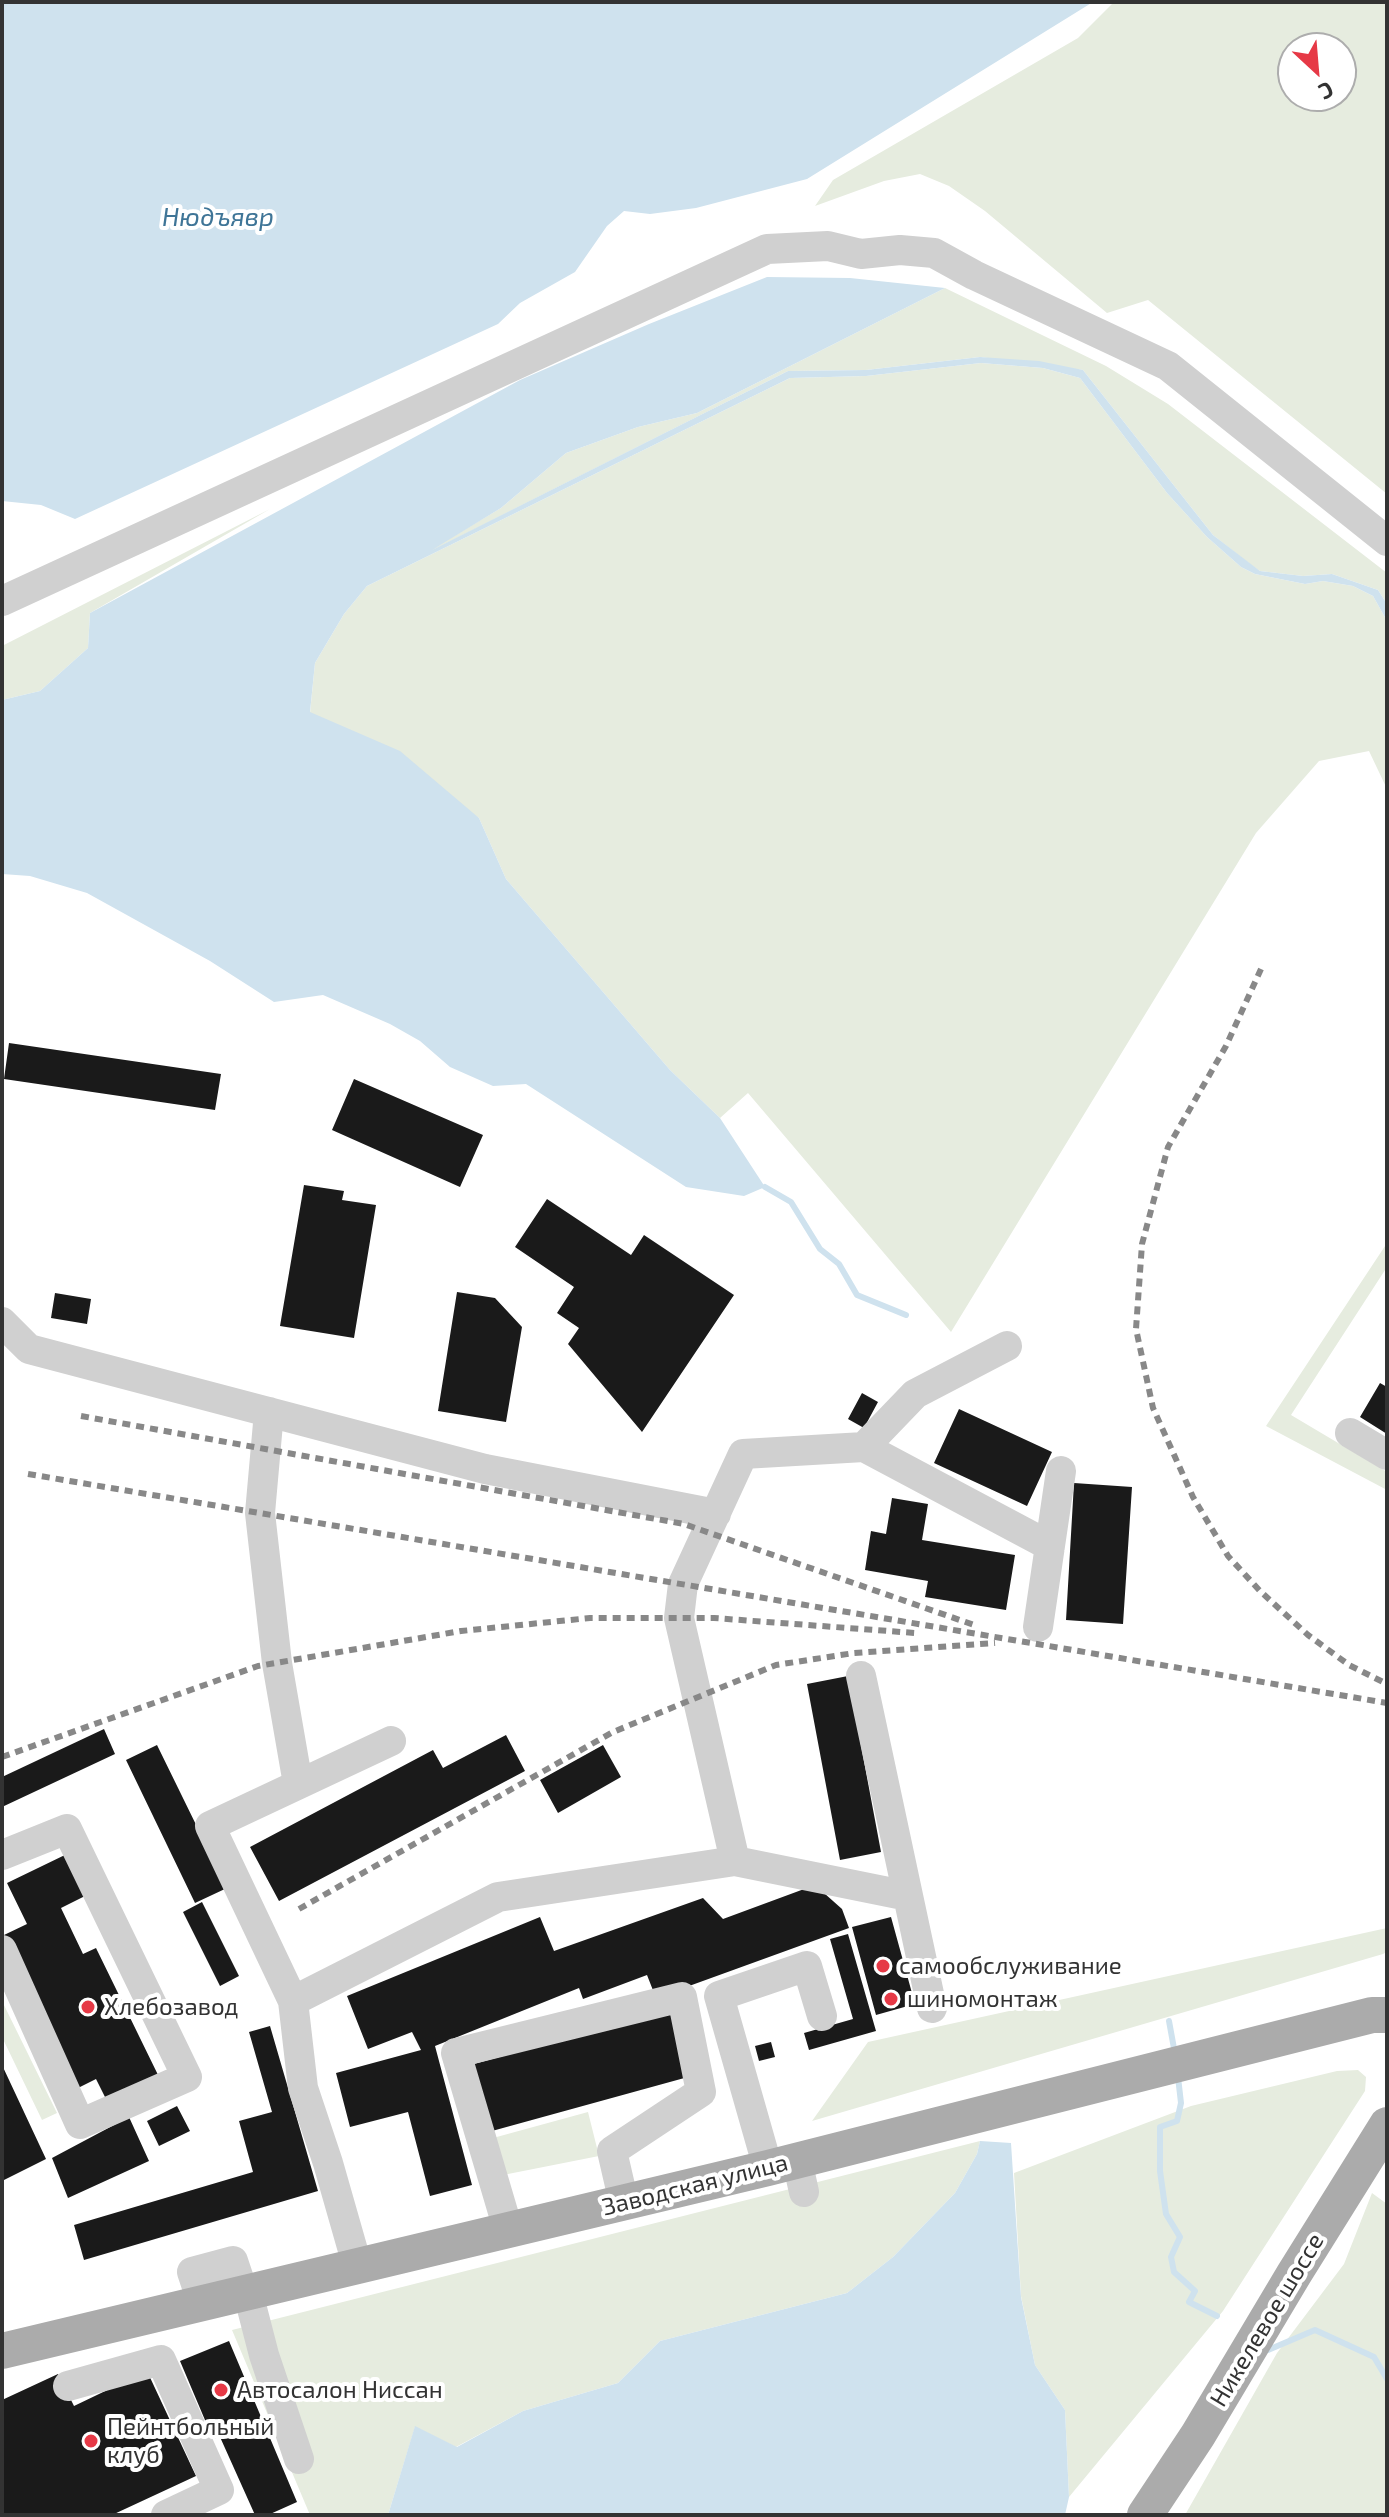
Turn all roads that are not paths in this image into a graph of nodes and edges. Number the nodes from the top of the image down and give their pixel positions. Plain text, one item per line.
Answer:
1 (1387, 541) edge
2 (2, 601) edge
3 (2, 1322) edge
4 (1007, 1346) dead end
5 (269, 1412) junction
6 (1350, 1433) dead end
7 (864, 1447) junction
8 (1387, 1455) edge
9 (1061, 1471) dead end
10 (716, 1514) junction
11 (1050, 1546) junction
12 (1038, 1627) dead end
13 (861, 1676) dead end
14 (391, 1741) dead end
15 (298, 1784) junction
16 (2, 1855) edge
17 (735, 1861) junction
18 (908, 1896) junction
19 (2, 1950) edge
20 (293, 2001) junction
21 (932, 2008) dead end
22 (1382, 2013) edge
23 (822, 2016) dead end
24 (1387, 2125) edge
25 (790, 2173) junction
26 (624, 2203) junction
27 (508, 2229) junction
28 (358, 2268) junction
29 (231, 2292) junction
30 (2, 2351) edge
31 (68, 2386) dead end
32 (299, 2459) dead end
33 (166, 2515) edge
34 (1145, 2515) edge

1 - 2 lane
3 - 5 lane
4 - 7 lane
5 - 10 lane
5 - 15 lane
6 - 8 lane
7 - 10 lane
7 - 11 lane
9 - 11 lane
10 - 17 lane
11 - 12 lane
13 - 18 lane
14 - 15 lane
15 - 20 lane
16 - 19 lane
17 - 18 lane
17 - 20 lane
18 - 21 lane
20 - 28 lane
22 - 25 main road, Заводская улица
23 - 25 lane
24 - 34 main road, Никелевое шоссе
25 - 26 main road, Заводская улица
26 - 27 main road, Заводская улица
26 - 27 lane
27 - 28 main road, Заводская улица
28 - 29 main road, Заводская улица
29 - 30 main road, Заводская улица
29 - 32 lane
31 - 33 lane

